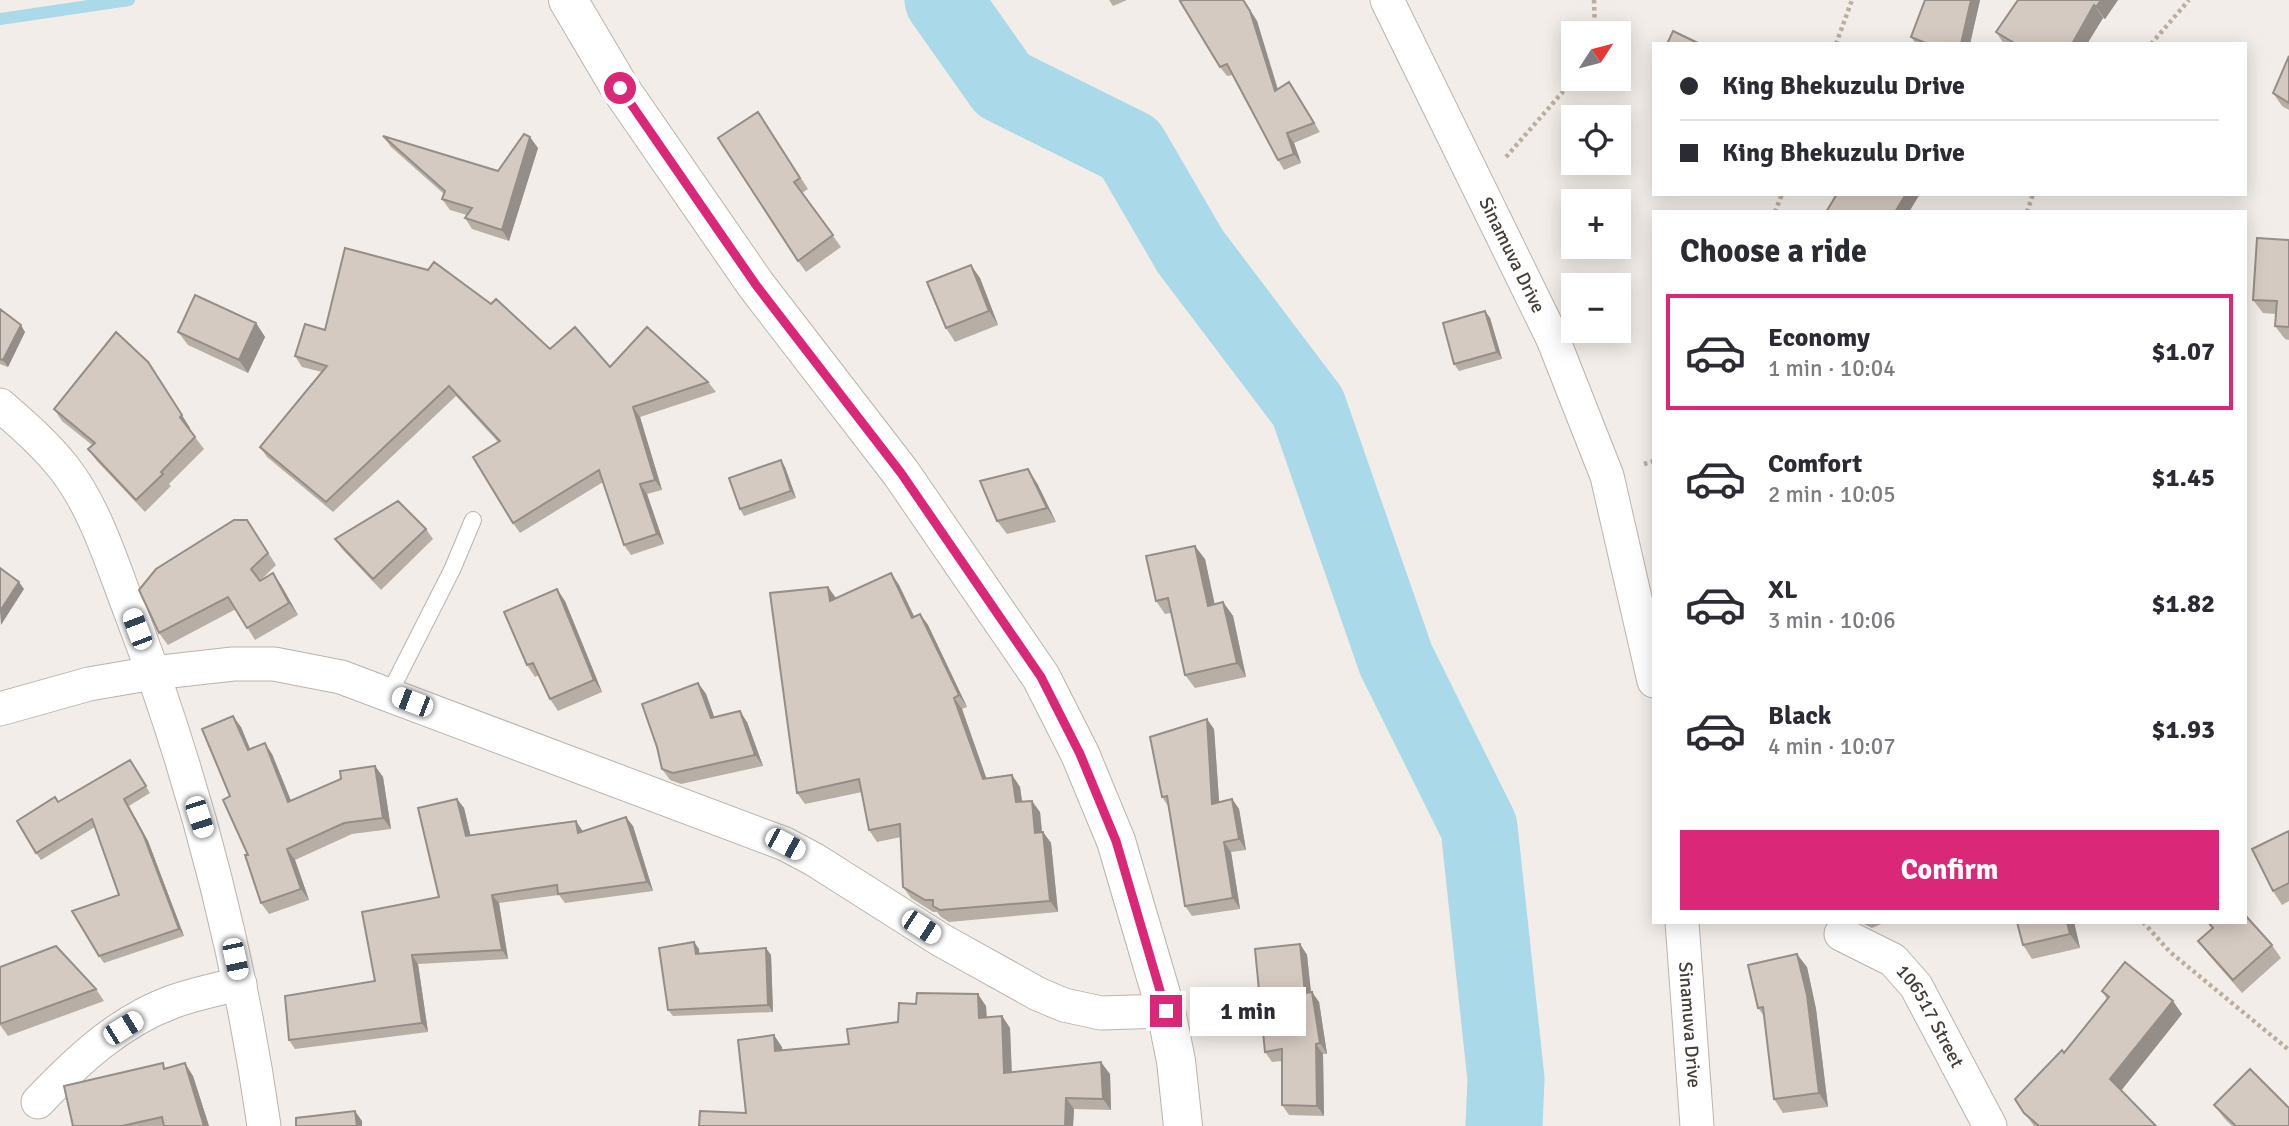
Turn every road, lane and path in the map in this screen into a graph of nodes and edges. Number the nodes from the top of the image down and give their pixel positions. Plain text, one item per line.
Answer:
1 (568, 0) edge
2 (1387, 0) edge
3 (1594, 0) edge
4 (1852, 0) edge
5 (2189, 0) edge
6 (1595, 21) edge
7 (1837, 42) edge
8 (2153, 42) edge
9 (1564, 91) edge
10 (1480, 187) junction
11 (0, 405) edge
12 (474, 520) dead end
13 (1652, 672) edge
14 (153, 673) junction
15 (388, 694) junction
16 (0, 709) edge
17 (1682, 924) edge
18 (2145, 924) edge
19 (1841, 934) dead end
20 (240, 984) junction
21 (1166, 1011) junction
22 (2289, 1050) edge
23 (38, 1102) dead end
24 (264, 1126) edge
25 (1183, 1126) edge
26 (1697, 1126) edge
27 (1990, 1126) edge

1 - 21 street
2 - 10 street, Sinamuva Drive
3 - 6 path
4 - 7 path
5 - 8 path
9 - 10 path
10 - 13 street, Sinamuva Drive
11 - 14 street
12 - 15 lane
14 - 15 street
14 - 16 street
14 - 20 street
15 - 21 street
17 - 26 street, Sinamuva Drive
18 - 22 path
19 - 27 street, 106517 Street
20 - 23 street
20 - 24 street
21 - 25 street

